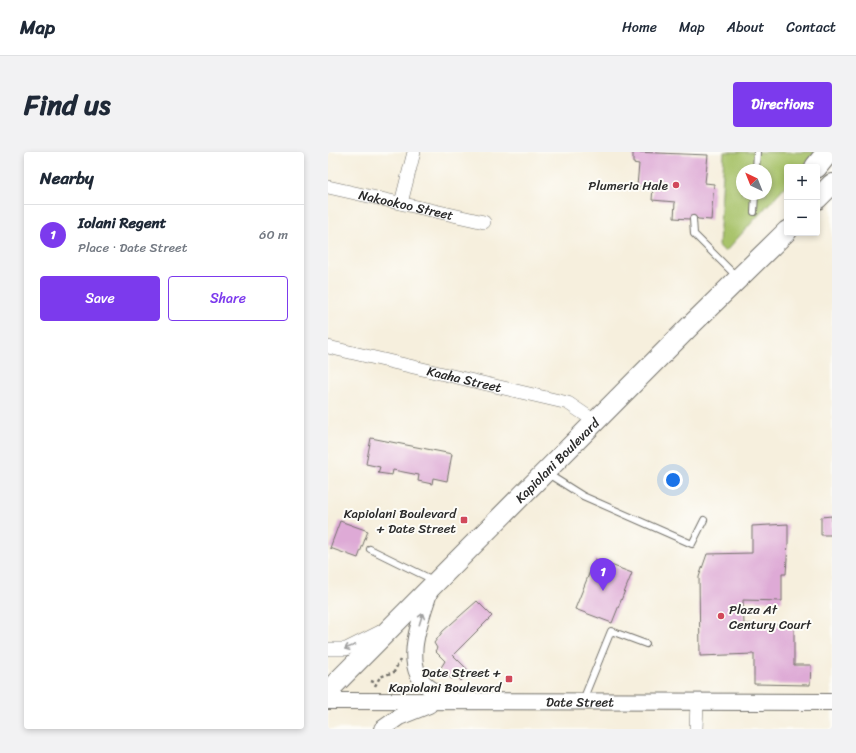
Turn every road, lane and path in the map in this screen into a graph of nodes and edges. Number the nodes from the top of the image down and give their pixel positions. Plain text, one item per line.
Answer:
1 (414, 152) edge
2 (757, 152) edge
3 (828, 152) edge
4 (756, 164) edge
5 (818, 164) edge
6 (832, 184) edge
7 (328, 187) edge
8 (820, 196) edge
9 (755, 200) edge
10 (401, 203) junction
11 (754, 212) dead end
12 (693, 219) dead end
13 (484, 222) dead end
14 (784, 234) edge
15 (738, 278) junction
16 (328, 347) edge
17 (596, 422) junction
18 (545, 472) junction
19 (704, 520) dead end
20 (370, 549) dead end
21 (434, 584) junction
22 (392, 626) junction
23 (646, 644) dead end
24 (328, 649) edge
25 (401, 656) dead end
26 (371, 681) dead end
27 (328, 691) edge
28 (328, 701) edge
29 (438, 702) junction
30 (455, 702) junction
31 (582, 702) junction
32 (697, 702) junction
33 (832, 702) edge
34 (382, 729) edge
35 (696, 729) edge

1 - 10 street
2 - 4 lane
3 - 5 highway
6 - 8 main road
7 - 10 street, Nakookoo Street
9 - 11 lane
10 - 13 street, Nakookoo Street
12 - 15 lane
14 - 15 main road, Kapiolani Boulevard
15 - 17 main road, Kapiolani Boulevard
16 - 17 street, Kaaha Street
17 - 18 main road, Kapiolani Boulevard
18 - 19 lane
18 - 21 main road, Kapiolani Boulevard
20 - 21 lane
21 - 22 main road, Kapiolani Boulevard
30 -> 21 street
22 -> 24 street
22 - 27 main road, Kapiolani Boulevard
23 - 31 lane
25 - 26 path
28 - 29 street, Date Street
29 - 30 street, Date Street
29 - 34 street
30 - 31 street, Date Street
31 - 32 street, Date Street
32 - 33 street, Date Street
32 - 35 street

